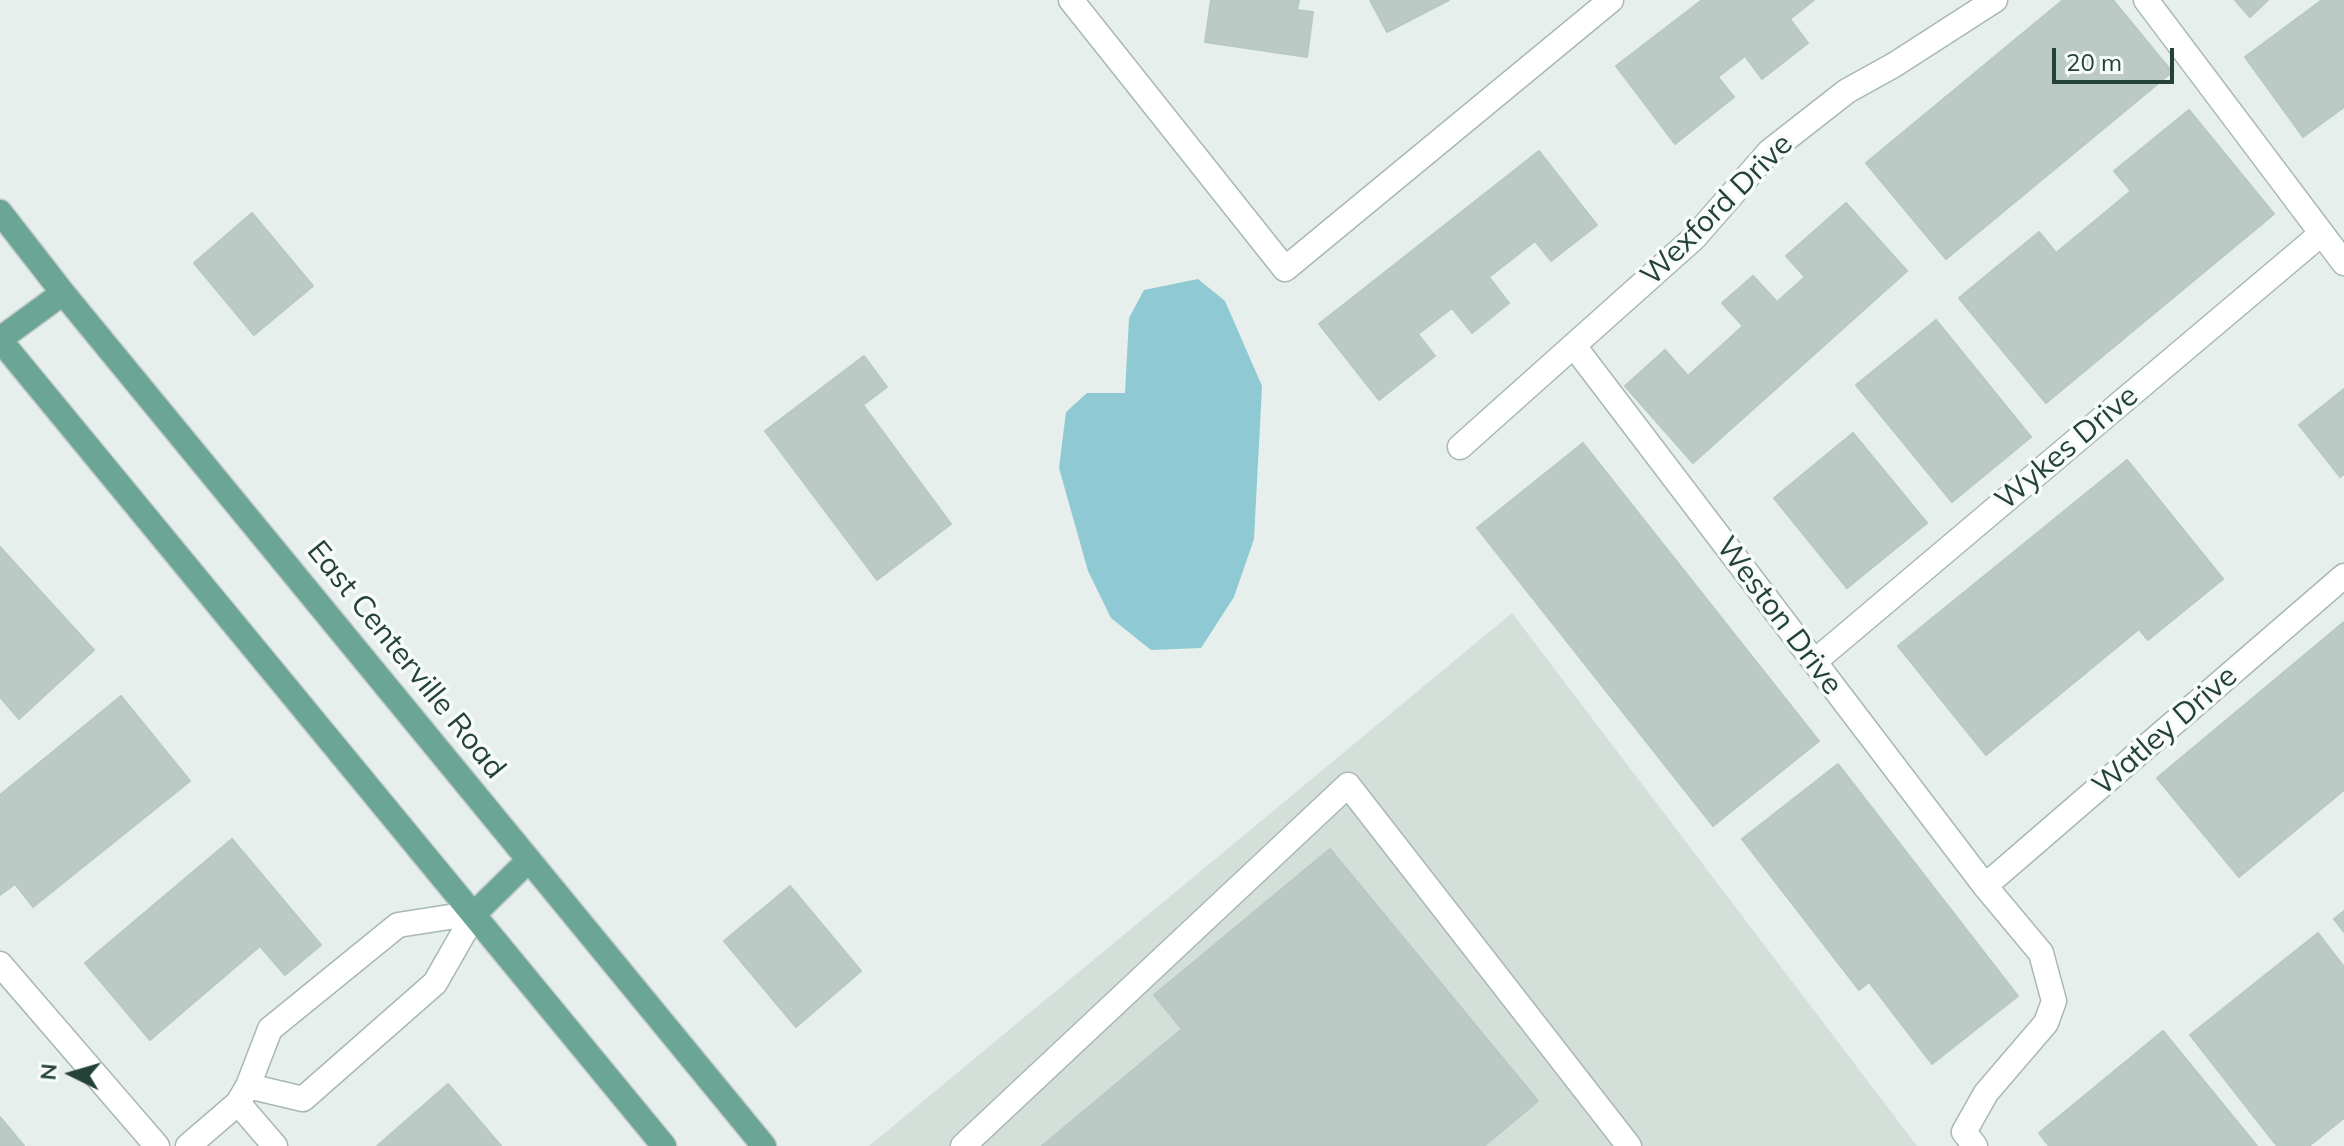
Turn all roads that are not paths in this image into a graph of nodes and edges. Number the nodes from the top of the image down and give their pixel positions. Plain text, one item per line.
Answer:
1 (1071, 0) edge
2 (1611, 0) edge
3 (1995, 0) edge
4 (2146, 0) edge
5 (0, 212) edge
6 (2321, 234) junction
7 (2344, 263) edge
8 (63, 293) junction
9 (0, 340) edge
10 (1574, 346) junction
11 (1460, 447) dead end
12 (2344, 576) edge
13 (1814, 662) junction
14 (529, 860) junction
15 (1985, 886) junction
16 (475, 913) junction
17 (0, 964) edge
18 (243, 1094) junction
19 (660, 1144) edge
20 (157, 1146) edge
21 (188, 1146) edge
22 (275, 1146) edge
23 (764, 1146) edge
24 (963, 1146) edge
25 (1629, 1146) edge
26 (1975, 1146) edge

1 - 2 street
3 - 10 street, Wexford Drive
4 - 6 street
5 - 8 main road, East Centerville Road
6 - 7 street
6 - 13 street, Wykes Drive
8 - 9 main road
8 - 14 main road, East Centerville Road
9 - 16 main road
10 - 11 street, Wexford Drive
10 - 13 street, Weston Drive
12 - 15 street, Watley Drive
13 - 15 street, Weston Drive
14 - 16 main road
14 - 23 main road, East Centerville Road
15 - 26 street, Weston Drive
16 - 18 street
16 - 18 street
16 - 19 main road
17 - 20 street
18 - 21 street
18 - 22 street
24 - 25 street

